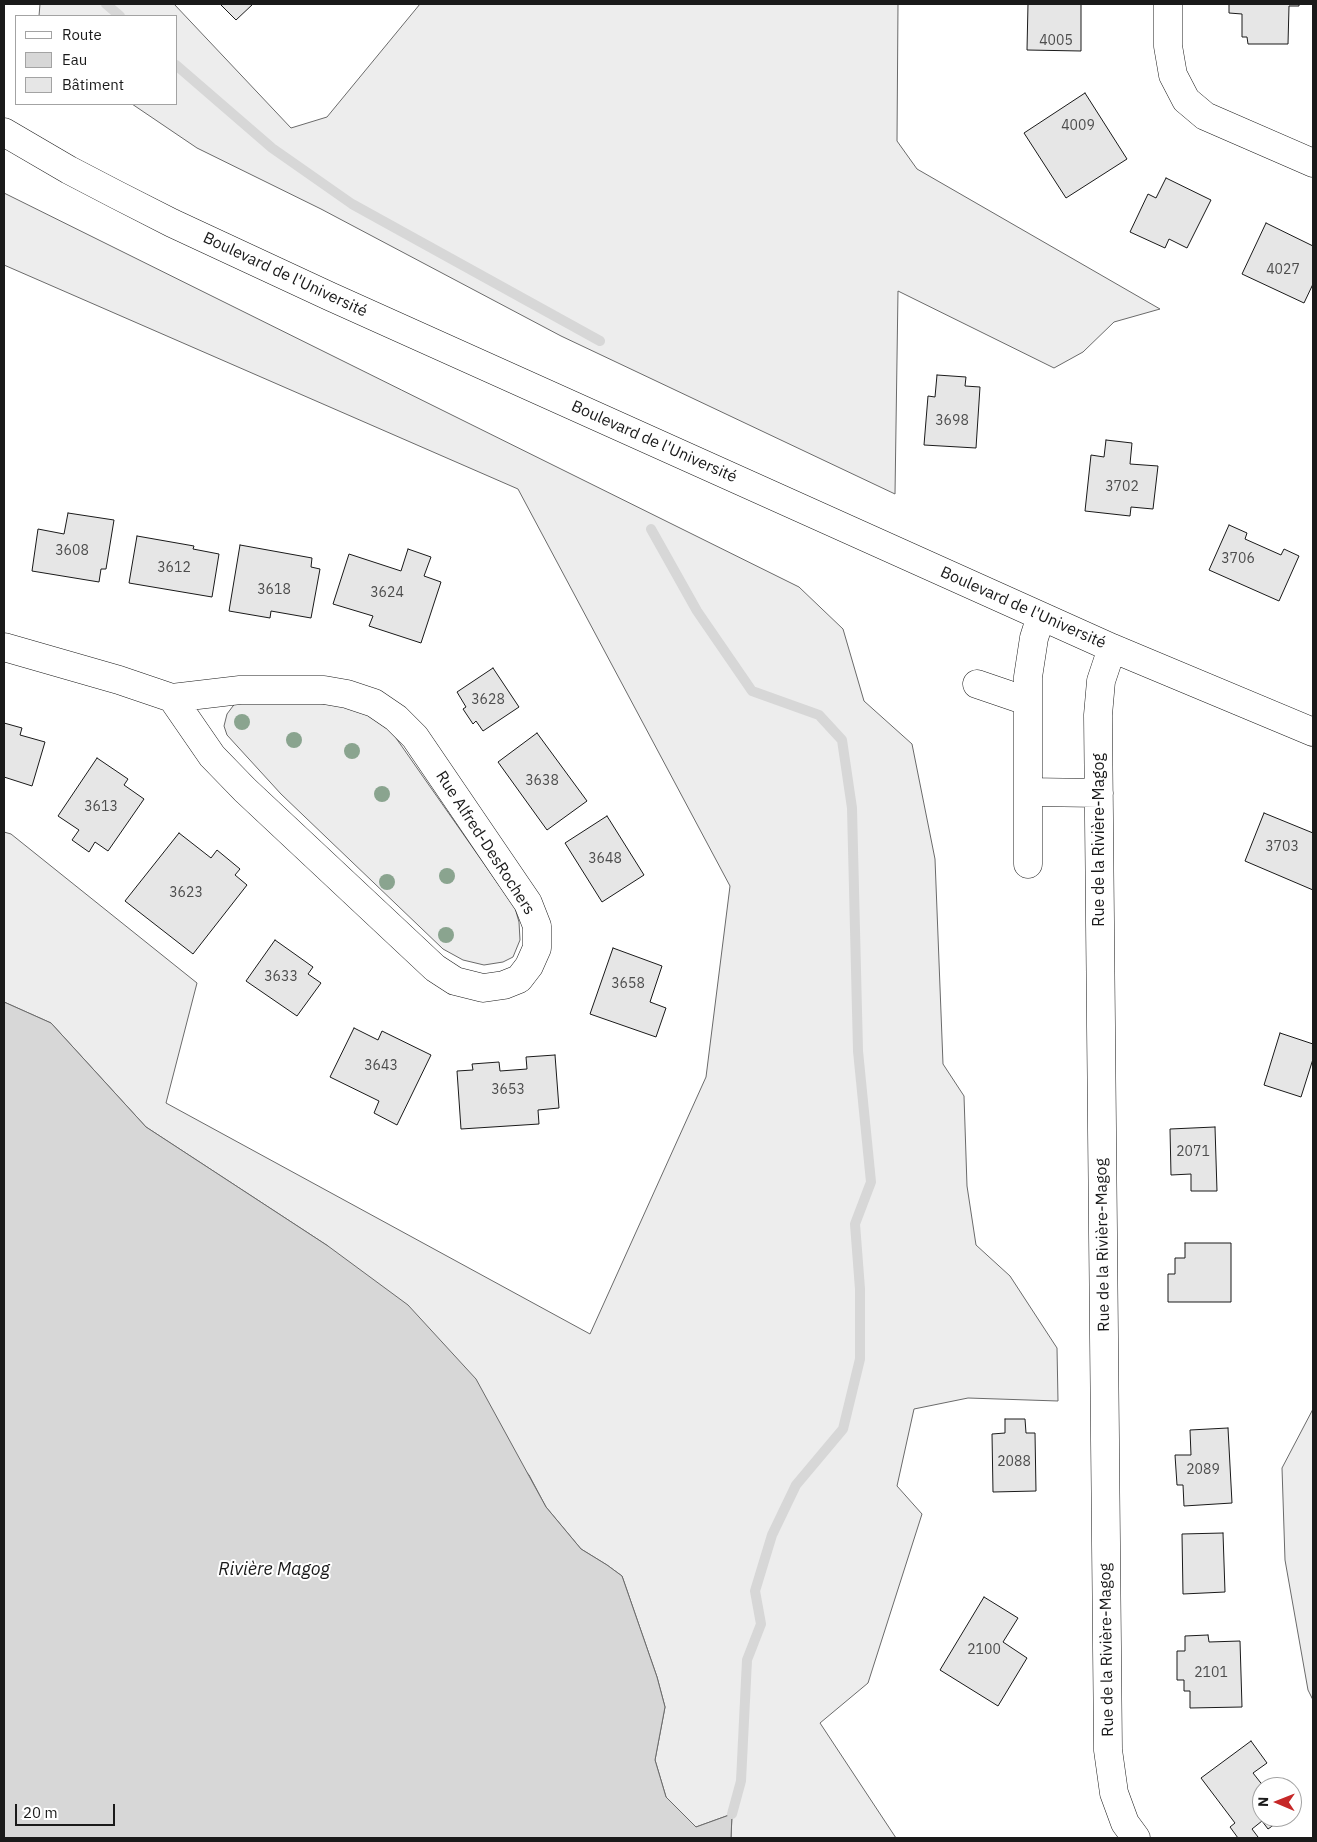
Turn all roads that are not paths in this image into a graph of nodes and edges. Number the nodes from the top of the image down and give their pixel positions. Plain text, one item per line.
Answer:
1 (1168, 4) edge
2 (4, 132) edge
3 (1313, 163) edge
4 (1041, 616) junction
5 (4, 647) edge
6 (1112, 648) junction
7 (977, 684) dead end
8 (172, 698) junction
9 (1028, 698) junction
10 (1313, 732) edge
11 (1028, 792) junction
12 (1099, 793) junction
13 (1028, 864) dead end
14 (1136, 1838) edge

1 - 3 street
2 - 4 street, Boulevard de l'Université
4 - 6 street, Boulevard de l'Université
4 - 9 street
5 - 8 street, Rue Alfred-DesRochers
6 - 10 street, Boulevard de l'Université
6 - 12 street, Rue de la Rivière-Magog
7 - 9 street
8 - 8 street, Rue Alfred-DesRochers
9 - 11 street
11 - 12 street
11 - 13 street
12 - 14 street, Rue de la Rivière-Magog

